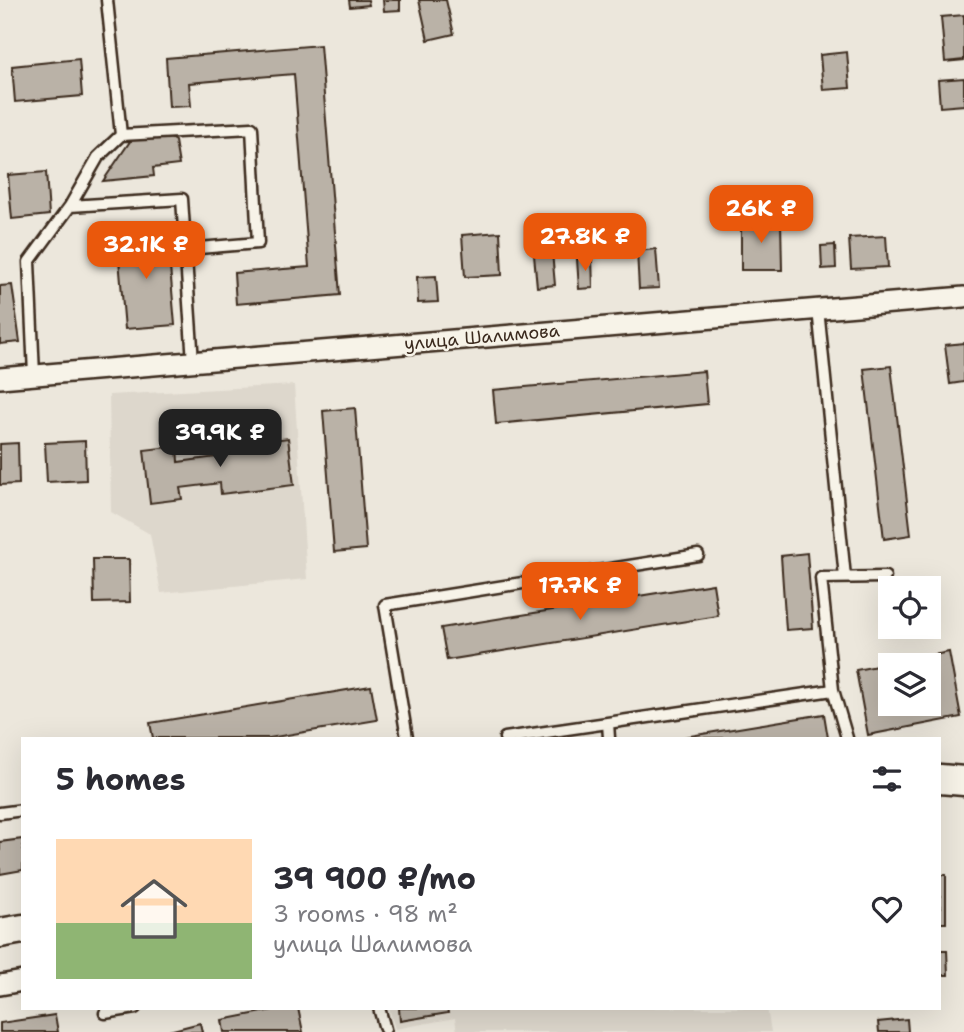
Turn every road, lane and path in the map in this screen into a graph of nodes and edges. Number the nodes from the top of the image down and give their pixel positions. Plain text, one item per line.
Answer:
1 (107, 0) edge
2 (121, 135) junction
3 (69, 206) junction
4 (187, 249) junction
5 (964, 297) edge
6 (818, 309) junction
7 (193, 362) junction
8 (34, 375) junction
9 (0, 378) edge
10 (698, 555) dead end
11 (845, 577) junction
12 (878, 577) edge
13 (833, 690) junction
14 (608, 723) junction
15 (407, 737) edge
16 (512, 737) edge
17 (609, 737) edge
18 (847, 737) edge
19 (941, 779) edge
20 (964, 781) edge
21 (21, 810) edge
22 (0, 813) edge
23 (21, 929) edge
24 (0, 933) edge
25 (21, 981) edge
26 (0, 985) edge
27 (123, 1010) edge
28 (380, 1010) edge
29 (105, 1013) dead end
30 (385, 1029) dead end

1 - 2 lane
2 - 3 lane
2 - 4 lane
3 - 4 lane
3 - 8 lane
4 - 7 lane
5 - 6 street, улица Шалимова
6 - 7 street, улица Шалимова
6 - 11 lane
7 - 8 street, улица Шалимова
8 - 9 street, улица Шалимова
10 - 15 lane
11 - 12 lane
11 - 13 lane
13 - 14 lane
13 - 18 lane
14 - 16 lane
14 - 17 lane
19 - 20 street
21 - 22 lane
23 - 24 street
25 - 26 street
27 - 29 lane
28 - 30 lane

